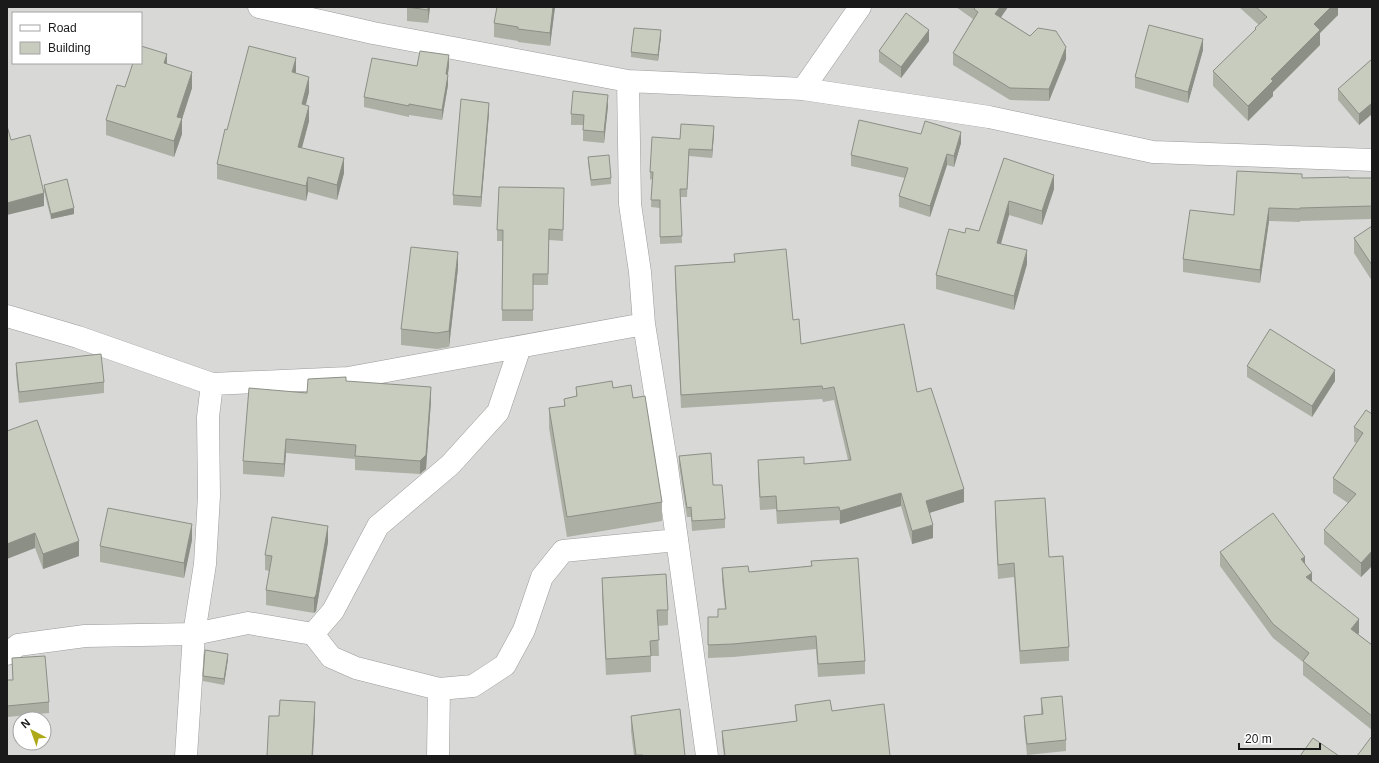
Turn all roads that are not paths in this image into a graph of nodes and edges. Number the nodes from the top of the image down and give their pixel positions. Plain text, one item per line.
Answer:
1 (258, 7) edge
2 (860, 7) edge
3 (628, 81) junction
4 (803, 89) junction
5 (1369, 156) edge
6 (7, 316) edge
7 (644, 324) junction
8 (520, 347) junction
9 (212, 384) junction
10 (677, 540) junction
11 (194, 634) junction
12 (313, 634) junction
13 (7, 654) edge
14 (439, 689) junction
15 (186, 756) edge
16 (438, 756) edge
17 (707, 756) edge

1 - 3 street
2 - 4 street
3 - 4 street
3 - 7 street
4 - 5 street
6 - 9 street
7 - 8 street
7 - 10 street
8 - 9 street
8 - 12 street
9 - 11 street
10 - 14 street
10 - 17 street
11 - 12 street
11 - 13 street
11 - 15 street
12 - 14 street
14 - 16 street

